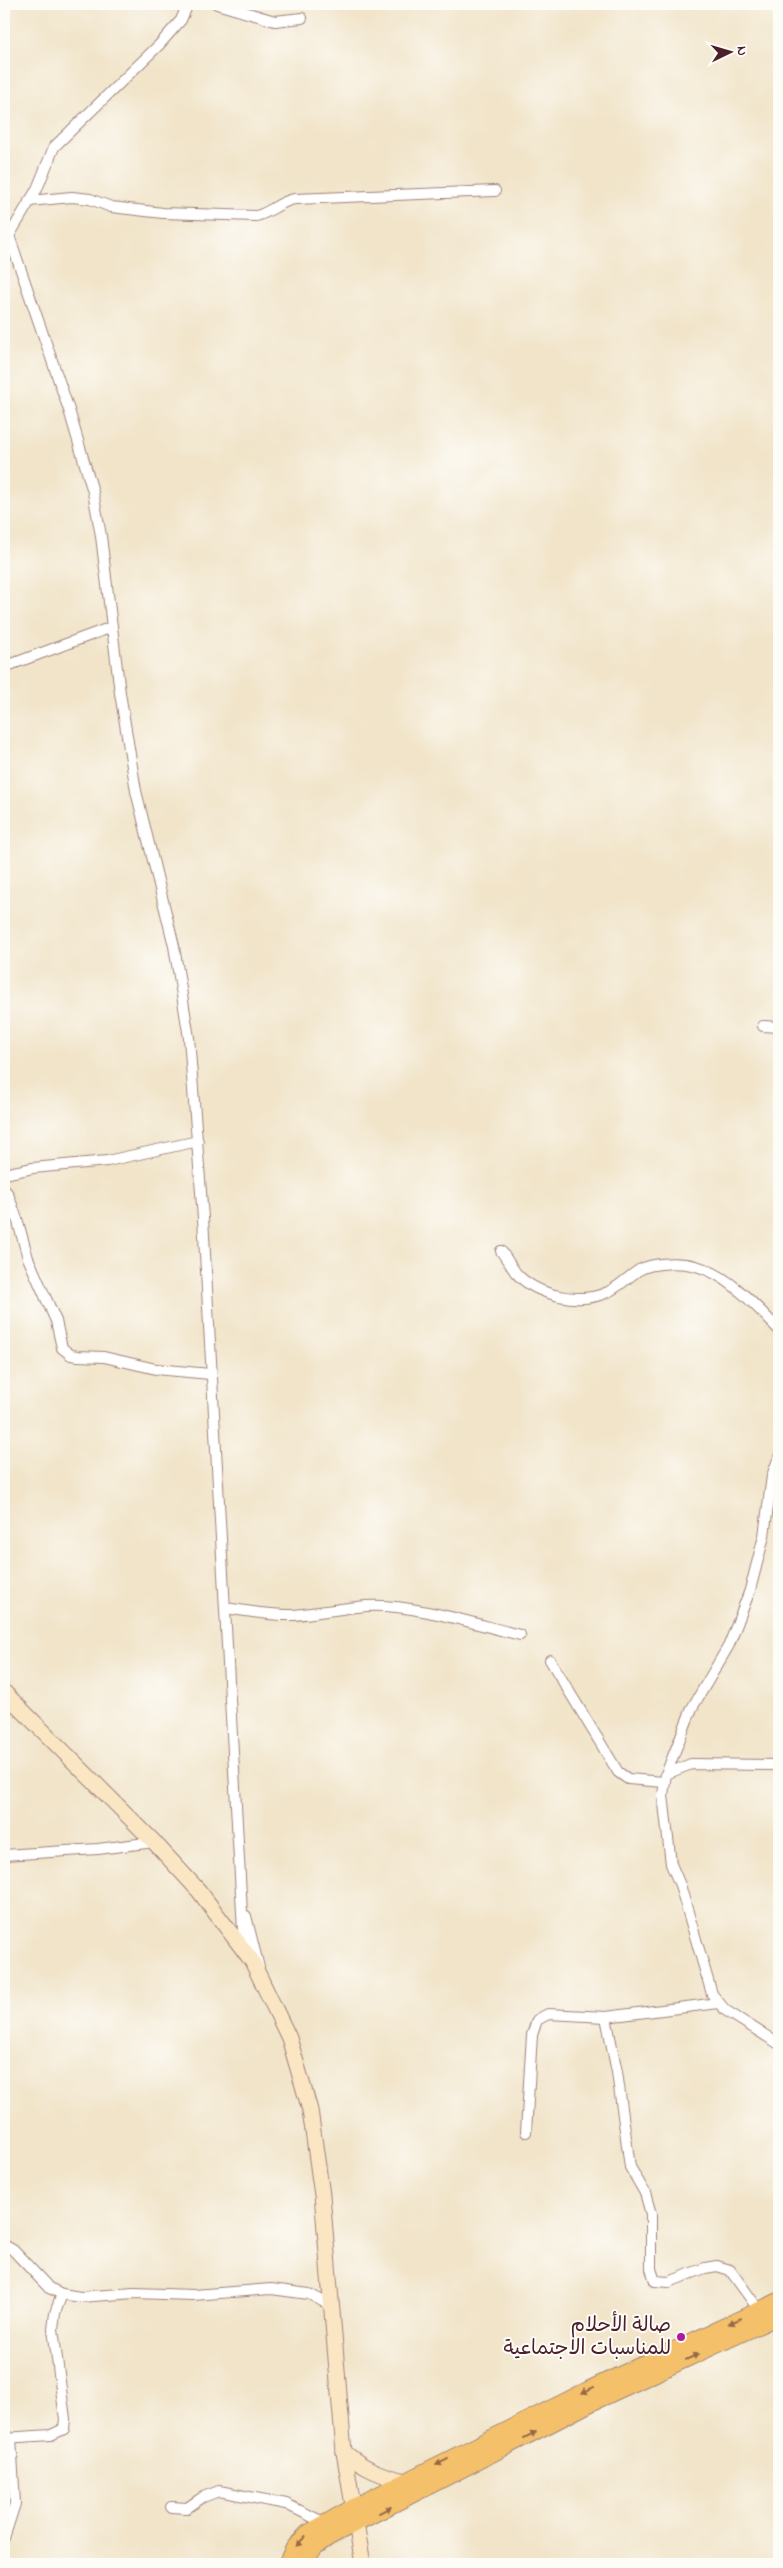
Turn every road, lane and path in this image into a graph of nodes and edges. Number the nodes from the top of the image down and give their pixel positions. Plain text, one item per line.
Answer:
1 (188, 4) edge
2 (217, 4) edge
3 (302, 18) dead end
4 (495, 191) dead end
5 (29, 201) junction
6 (4, 221) edge
7 (8, 236) junction
8 (112, 627) junction
9 (4, 667) edge
10 (763, 1026) dead end
11 (779, 1027) edge
12 (198, 1141) junction
13 (4, 1174) edge
14 (4, 1189) edge
15 (501, 1251) dead end
16 (779, 1330) edge
17 (210, 1374) junction
18 (779, 1457) edge
19 (225, 1608) junction
20 (520, 1635) dead end
21 (550, 1660) dead end
22 (4, 1692) edge
23 (779, 1765) edge
24 (665, 1778) junction
25 (154, 1842) junction
26 (4, 1855) edge
27 (243, 1908) junction
28 (244, 1948) junction
29 (261, 1978) junction
30 (718, 2003) junction
31 (606, 2017) junction
32 (779, 2044) edge
33 (526, 2132) dead end
34 (4, 2245) edge
35 (62, 2294) junction
36 (779, 2301) edge
37 (330, 2306) junction
38 (759, 2310) junction
39 (779, 2316) edge
40 (7, 2438) edge
41 (344, 2452) junction
42 (406, 2481) junction
43 (171, 2507) dead end
44 (352, 2508) junction
45 (324, 2523) junction
46 (355, 2525) junction
47 (4, 2538) edge
48 (286, 2564) edge
49 (302, 2564) edge
50 (363, 2564) edge

1 - 5 street
2 - 3 street
4 - 5 street
5 - 7 street
6 - 7 street
7 - 8 street
8 - 9 street
8 - 12 street
10 - 11 street
12 - 13 street
12 - 17 street
14 - 17 street
15 - 16 street
17 - 19 street
18 - 24 street
19 - 20 street
19 - 27 street
21 - 24 street
22 - 25 street
23 - 24 street
24 - 30 street
25 - 26 street
25 - 28 street
27 - 28 street
27 - 29 street
28 - 29 street
29 - 37 street
30 - 31 street
30 - 32 street
31 - 33 street
31 - 38 street
34 - 35 street
35 - 37 street
35 - 40 street
36 - 38 main road
37 - 41 street
38 -> 42 main road
46 -> 39 main road
40 - 47 street
41 - 42 street
41 - 44 street
42 - 44 main road
43 - 45 street
44 - 45 main road
44 - 46 street
45 -> 48 main road
46 - 49 main road
46 - 50 street

